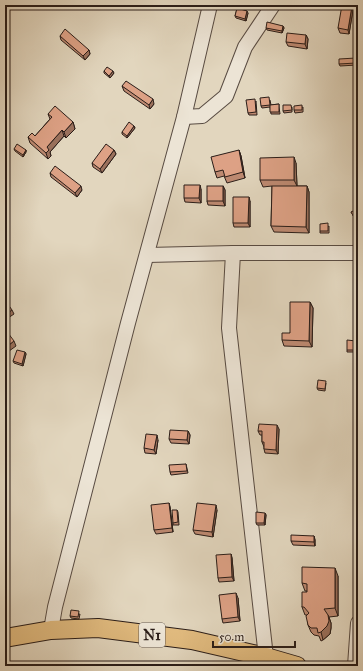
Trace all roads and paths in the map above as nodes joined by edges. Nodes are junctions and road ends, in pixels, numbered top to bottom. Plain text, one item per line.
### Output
1 (210, 5) edge
2 (273, 5) edge
3 (184, 117) junction
4 (233, 252) junction
5 (358, 253) edge
6 (147, 254) junction
7 (358, 623) edge
8 (51, 630) junction
9 (5, 638) edge
10 (266, 657) junction
11 (297, 666) edge
12 (355, 666) edge

1 - 3 street
2 - 3 street
3 - 6 street
4 - 5 street
4 - 6 street
4 - 10 street
6 - 8 street
7 - 12 street
8 - 9 main road, N1
8 - 10 main road, N1
10 - 11 main road, N1

